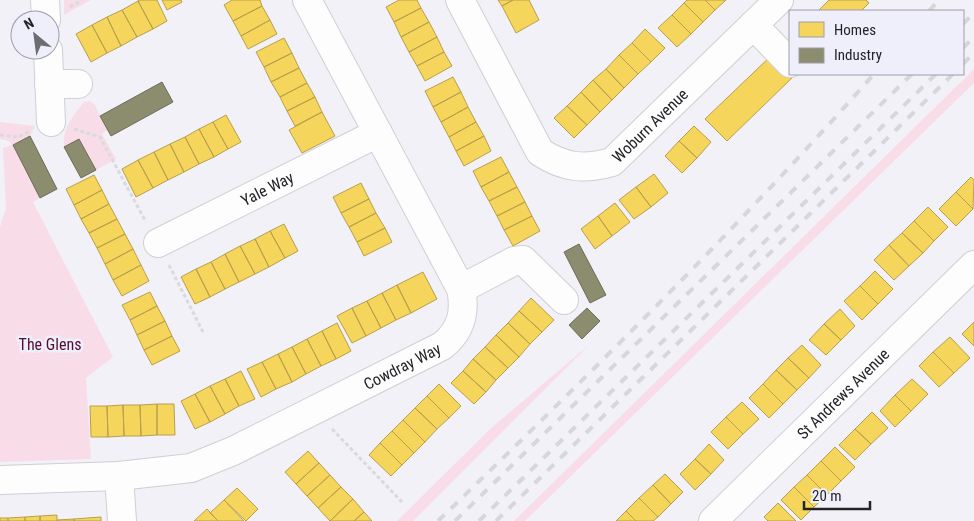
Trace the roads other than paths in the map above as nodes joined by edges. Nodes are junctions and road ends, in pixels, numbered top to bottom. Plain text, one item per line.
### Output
1 (460, 0) edge
2 (779, 0) edge
3 (316, 3) edge
4 (753, 25) junction
5 (48, 60) edge
6 (789, 62) edge
7 (49, 84) junction
8 (78, 84) dead end
9 (51, 122) road end
10 (378, 133) junction
11 (158, 243) road end
12 (974, 265) edge
13 (461, 289) junction
14 (564, 300) dead end
15 (119, 476) junction
16 (0, 480) edge
17 (122, 521) edge
18 (713, 521) edge

1 - 4 street, Woburn Avenue
2 - 4 street, Woburn Avenue
3 - 10 street, Cowdray Way
4 - 6 street
5 - 7 street
7 - 8 street
7 - 9 street
10 - 11 street, Yale Way
10 - 13 street, Cowdray Way
12 - 18 street, St Andrews Avenue
13 - 14 street
13 - 15 street, Cowdray Way
15 - 16 street, Cowdray Way
15 - 17 street

